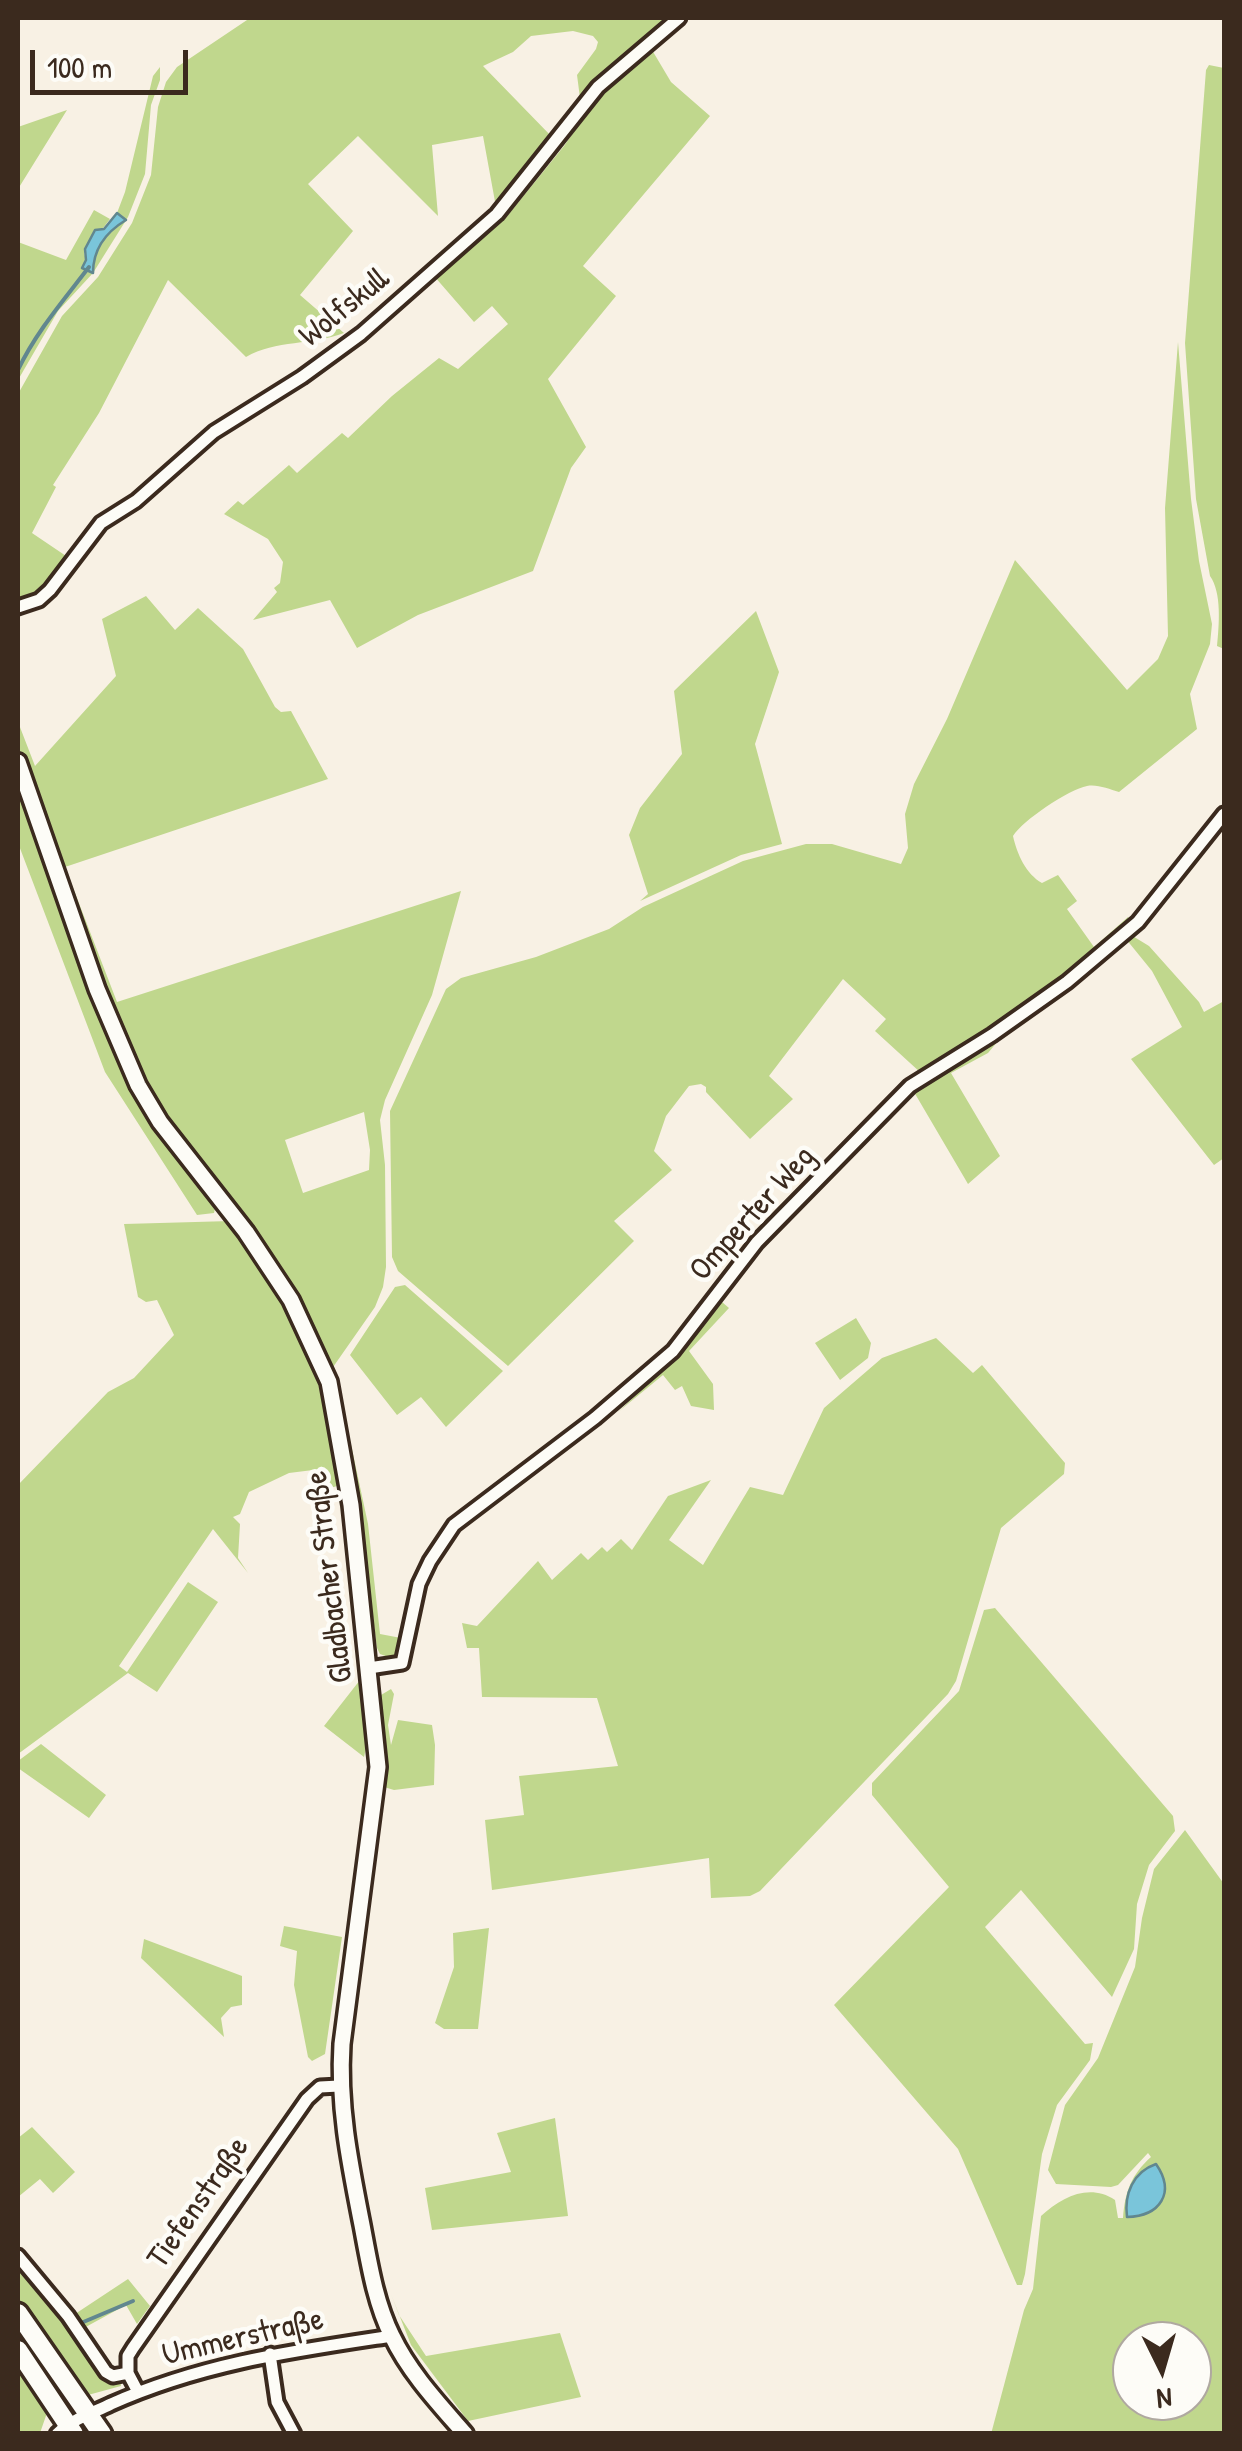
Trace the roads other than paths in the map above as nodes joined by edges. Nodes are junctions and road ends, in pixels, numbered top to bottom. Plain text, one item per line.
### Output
1 (680, 18) edge
2 (18, 608) edge
3 (18, 762) edge
4 (1224, 814) edge
5 (369, 1668) junction
6 (339, 2086) junction
7 (18, 2256) edge
8 (18, 2314) edge
9 (392, 2336) junction
10 (18, 2350) edge
11 (270, 2354) junction
12 (128, 2373) junction
13 (138, 2392) junction
14 (89, 2415) junction
15 (66, 2430) edge
16 (102, 2434) edge
17 (294, 2434) edge
18 (465, 2434) edge

1 - 2 street, Wolfskull
3 - 5 main road, Gladbacher Straße
4 - 5 street, Omperter Weg
5 - 6 main road, Gladbacher Straße
6 - 9 main road, Gladbacher Straße
6 - 12 street, Tiefenstraße
7 - 12 street
8 - 14 main road
9 - 11 street, Ummerstraße
9 - 18 main road, Gladbacher Straße
10 - 15 main road
11 - 13 street, Ummerstraße
11 - 17 street
12 - 13 street
13 - 14 street, Ummerstraße
14 - 15 street, Ummerstraße
14 - 16 main road

